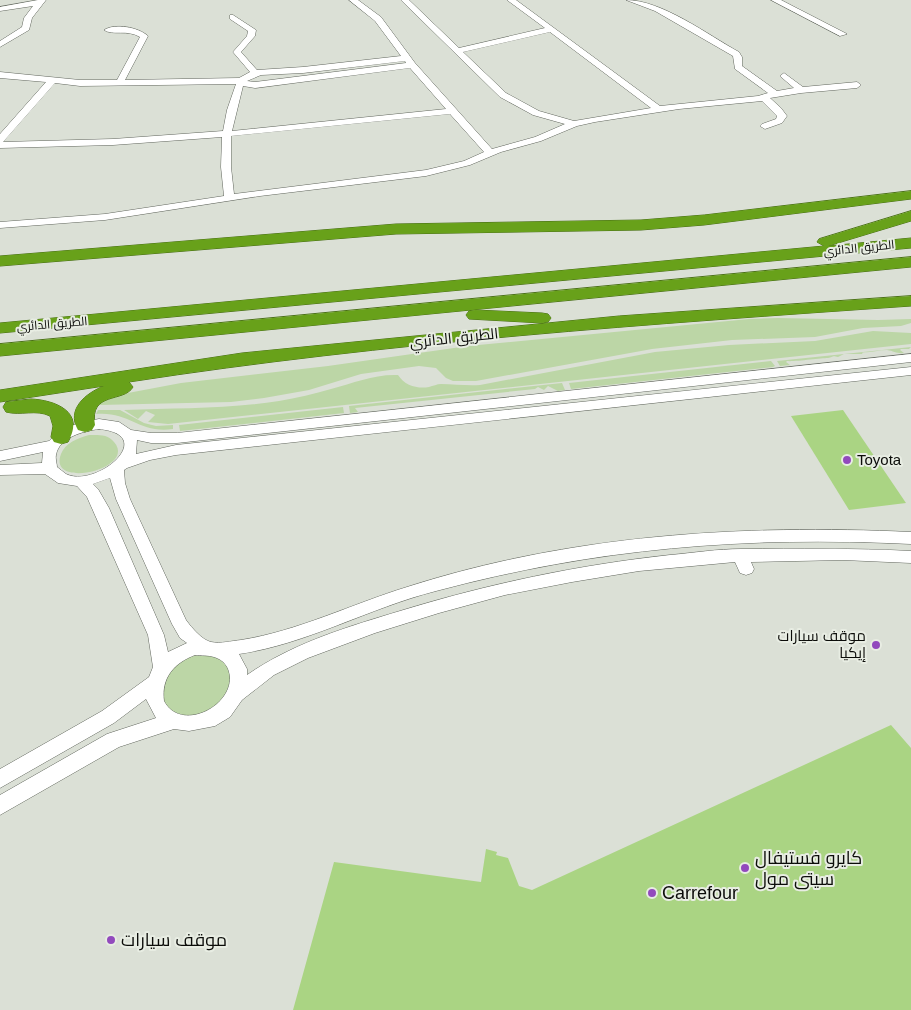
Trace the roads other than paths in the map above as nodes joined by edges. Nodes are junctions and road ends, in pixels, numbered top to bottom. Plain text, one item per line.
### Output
1 (353, 0) edge
2 (405, 0) edge
3 (510, 0) edge
4 (630, 0) edge
5 (775, 0) edge
6 (40, 2) edge
7 (0, 9) edge
8 (234, 18) dead end
9 (551, 29) junction
10 (108, 30) dead end
11 (843, 34) dead end
12 (0, 45) edge
13 (457, 51) junction
14 (409, 62) junction
15 (255, 73) junction
16 (0, 75) edge
17 (784, 76) dead end
18 (54, 79) junction
19 (241, 81) junction
20 (120, 82) junction
21 (857, 85) dead end
22 (801, 90) junction
23 (775, 94) junction
24 (764, 98) junction
25 (657, 108) junction
26 (452, 111) junction
27 (574, 124) junction
28 (765, 126) dead end
29 (226, 135) junction
30 (0, 140) edge
31 (0, 145) edge
32 (490, 153) junction
33 (911, 195) edge
34 (229, 197) junction
35 (911, 216) edge
36 (0, 225) edge
37 (911, 243) edge
38 (760, 258) junction
39 (0, 261) edge
40 (911, 262) edge
41 (911, 301) edge
42 (794, 309) junction
43 (408, 311) junction
44 (911, 312) edge
45 (619, 321) junction
46 (0, 328) edge
47 (412, 342) junction
48 (0, 350) edge
49 (911, 358) edge
50 (911, 371) edge
51 (0, 396) edge
52 (0, 409) edge
53 (85, 425) junction
54 (128, 434) junction
55 (57, 441) junction
56 (0, 456) edge
57 (120, 466) junction
58 (0, 470) edge
59 (50, 470) junction
60 (81, 481) junction
61 (911, 538) edge
62 (911, 557) edge
63 (213, 649) junction
64 (158, 675) junction
65 (237, 694) junction
66 (173, 721) junction
67 (0, 779) edge
68 (0, 806) edge

1 - 14 street
2 - 13 street
3 - 9 street
4 - 23 street
5 - 11 street
6 - 7 street
6 - 12 street
8 - 15 street
9 - 13 street
9 - 25 street
10 - 20 street
13 - 27 street
14 - 15 street
14 - 19 street
14 - 26 street
15 - 19 street
16 - 18 street
17 - 22 street
18 - 20 street
18 - 30 street
19 - 20 street
19 - 29 street
21 - 22 street
22 - 23 street
23 - 24 street
24 - 25 street
24 - 28 street
25 - 27 street
26 - 29 street
26 - 32 street
27 - 32 street
29 - 31 street
29 - 34 street
32 - 34 street
33 - 39 highway
34 - 36 street
35 - 38 highway
37 - 38 highway, الطريق الدائري
38 - 46 highway, الطريق الدائري
40 - 43 highway, الطريق الدائري
41 - 42 highway, الطريق الدائري
42 - 44 highway
42 - 45 highway, الطريق الدائري
43 - 45 highway
43 - 48 highway, الطريق الدائري
45 - 47 highway, الطريق الدائري
47 - 51 highway, الطريق الدائري
47 - 53 highway
49 - 54 street
50 - 57 street
52 - 55 highway
53 - 54 street
53 - 55 street
54 - 57 street
55 - 56 street
55 - 59 street
57 - 60 street
57 - 63 street
58 - 59 street
59 - 60 street
60 - 64 street
61 - 63 street
62 - 65 street
63 - 64 street
63 - 65 street
64 - 66 street
64 - 67 street
65 - 66 street
66 - 68 street

